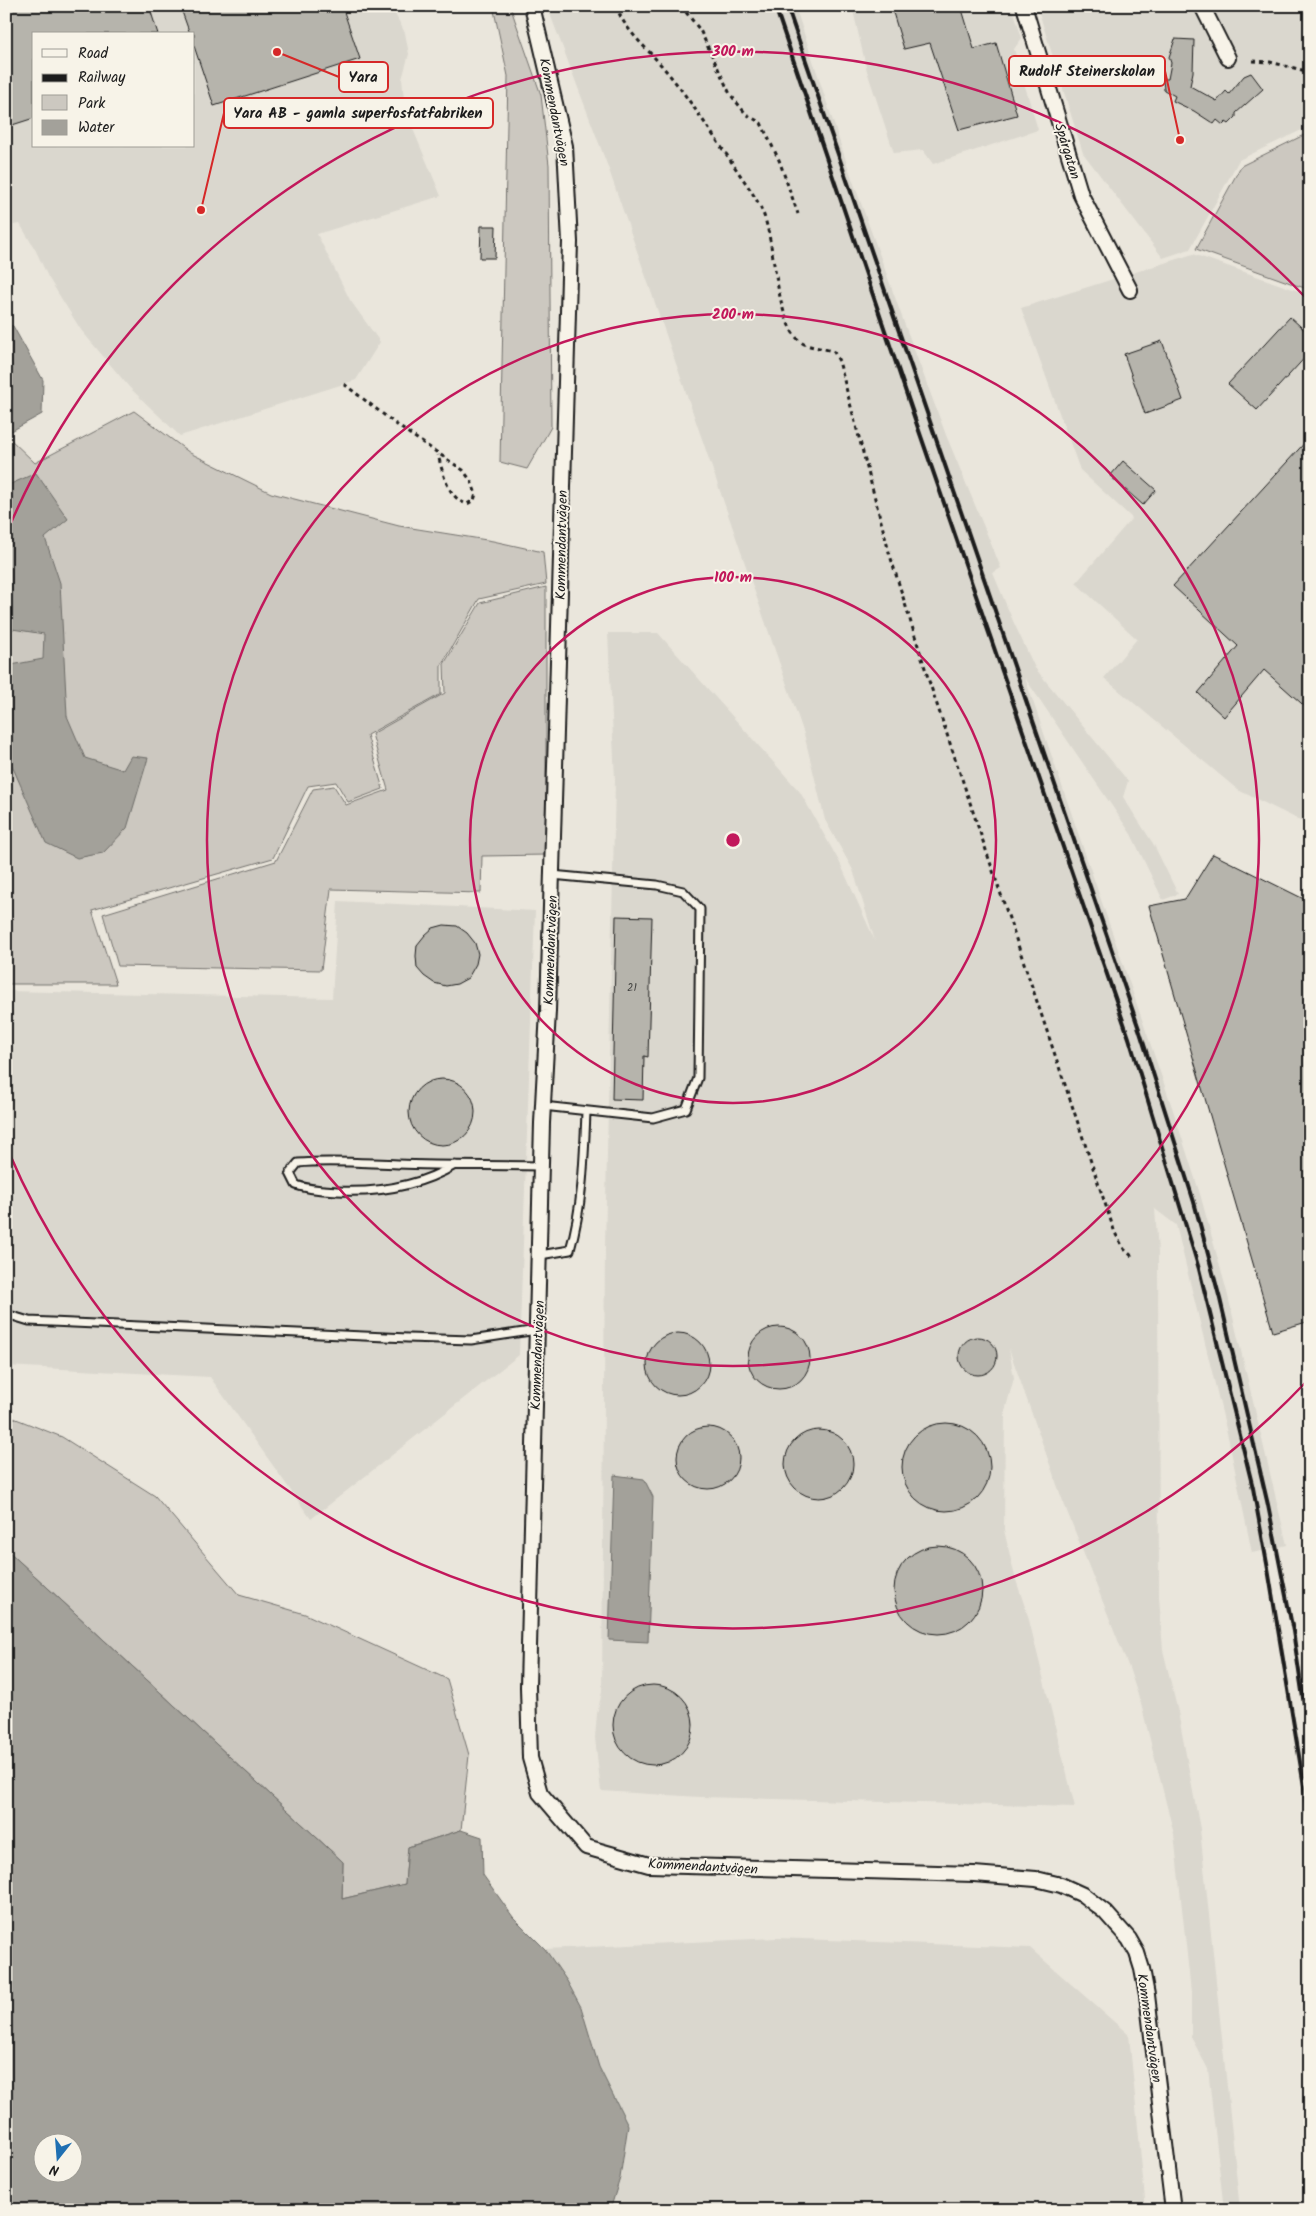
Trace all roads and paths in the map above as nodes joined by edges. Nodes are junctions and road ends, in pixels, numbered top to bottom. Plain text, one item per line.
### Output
1 (532, 6) edge
2 (616, 6) edge
3 (680, 6) edge
4 (1024, 6) edge
5 (1202, 6) edge
6 (1228, 58) dead end
7 (1253, 60) dead end
8 (1310, 72) edge
9 (798, 214) dead end
10 (1130, 290) dead end
11 (344, 384) dead end
12 (438, 455) junction
13 (552, 875) junction
14 (543, 1106) junction
15 (586, 1112) junction
16 (455, 1165) junction
17 (541, 1166) junction
18 (540, 1254) junction
19 (1134, 1258) dead end
20 (6, 1314) edge
21 (538, 1330) junction
22 (1172, 2210) edge

1 - 13 street, Kommendantvägen
2 - 19 path
3 - 9 path
4 - 10 street, Spårgatan
5 - 6 street
7 - 8 path
11 - 12 path
12 - 12 path
13 - 14 street, Kommendantvägen
13 - 15 lane
14 - 15 lane
14 - 17 street, Kommendantvägen
15 - 18 lane
16 - 16 lane
16 - 17 lane
17 - 18 street, Kommendantvägen
18 - 21 street, Kommendantvägen
20 - 21 lane
21 - 22 street, Kommendantvägen

